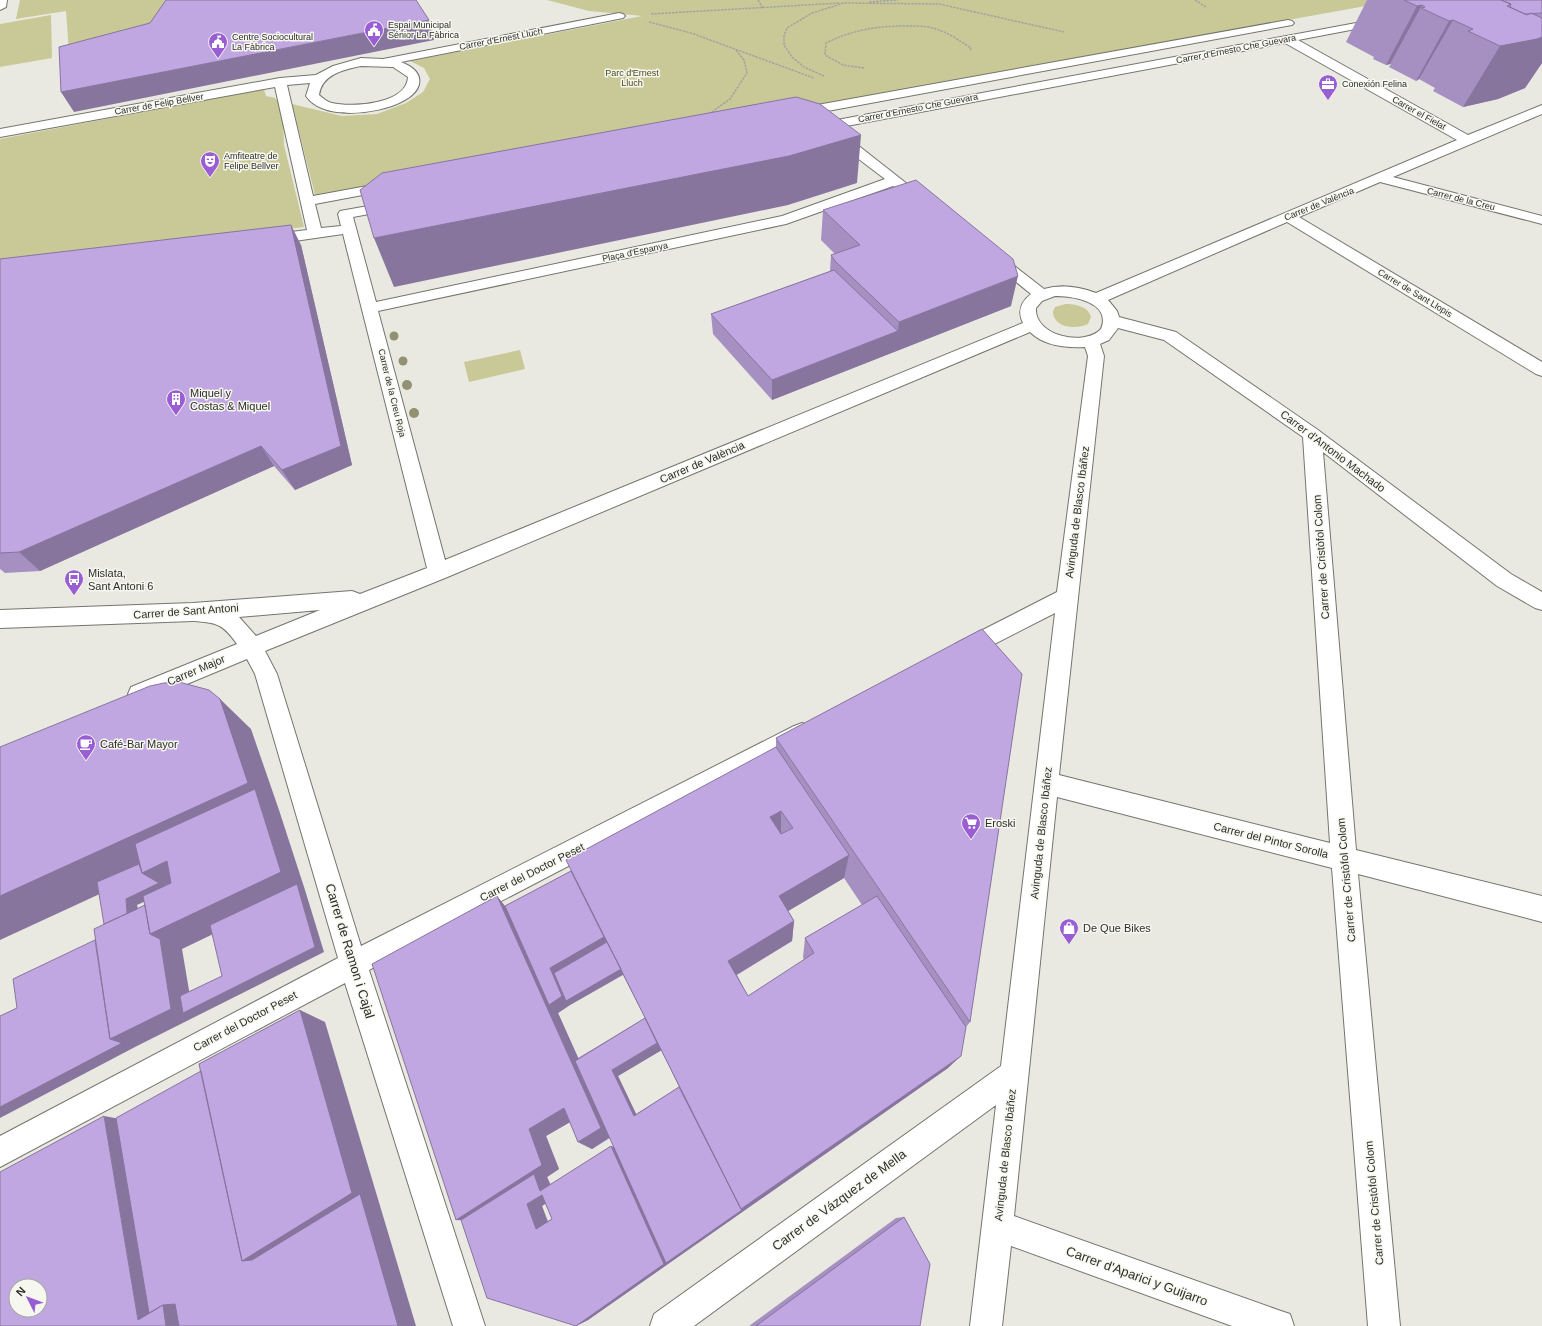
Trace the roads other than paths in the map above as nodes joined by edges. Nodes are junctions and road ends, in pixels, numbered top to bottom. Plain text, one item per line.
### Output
1 (1, 0) edge
2 (0, 7) edge
3 (619, 16) road end
4 (1395, 18) dead end
5 (1298, 22) dead end
6 (1287, 39) junction
7 (384, 62) junction
8 (318, 79) junction
9 (280, 82) junction
10 (1542, 109) edge
11 (780, 116) edge
12 (824, 126) junction
13 (801, 130) edge
14 (0, 133) edge
15 (1467, 140) junction
16 (1380, 178) junction
17 (895, 180) junction
18 (405, 184) edge
19 (914, 195) edge
20 (308, 201) junction
21 (410, 202) edge
22 (1288, 216) junction
23 (1542, 220) edge
24 (347, 222) junction
25 (315, 234) junction
26 (252, 242) edge
27 (981, 247) edge
28 (1042, 294) junction
29 (1096, 299) junction
30 (370, 308) junction
31 (1113, 321) junction
32 (1032, 325) junction
33 (1091, 342) junction
34 (1542, 370) edge
35 (1312, 434) junction
36 (438, 572) junction
37 (1067, 597) junction
38 (371, 598) junction
39 (1542, 602) edge
40 (193, 612) junction
41 (0, 619) edge
42 (253, 647) junction
43 (947, 658) edge
44 (122, 702) edge
45 (820, 724) edge
46 (1046, 783) junction
47 (1344, 859) junction
48 (1542, 909) edge
49 (353, 964) junction
50 (1014, 1075) junction
51 (0, 1152) edge
52 (997, 1226) junction
53 (469, 1326) edge
54 (666, 1326) edge
55 (986, 1326) edge
56 (1278, 1326) edge
57 (1384, 1326) edge

1 - 2 street
3 - 7 street, Carrer d'Ernest Lluch
4 - 6 street, Carrer d'Ernesto Che Guevara
5 - 11 street, Carrer d'Ernesto Che Guevara
6 - 12 street, Carrer d'Ernesto Che Guevara
6 - 15 street, Carrer el Fielat
7 - 8 street
7 - 8 street
8 - 9 street, Carrer de Felip Bellver
9 - 14 street, Carrer de Felip Bellver
9 - 20 street
10 - 15 street, Carrer de València
12 - 13 street, Carrer d'Ernesto Che Guevara
12 - 17 street
15 - 16 street, Carrer de València
16 - 22 street, Carrer de València
16 - 23 street, Carrer de la Creu
17 - 19 street
17 - 30 street, Plaça d'Espanya
18 - 20 street
20 - 25 street
21 - 24 street
22 - 29 street, Carrer de València
22 - 34 street, Carrer de Sant Llopis
24 - 25 street
24 - 30 street, Carrer de la Creu Roja
25 - 26 street
27 - 28 street
28 - 29 street
28 - 32 street
29 - 31 street
30 - 36 street, Carrer de la Creu Roja
31 - 33 street
31 - 35 street, Carrer d'Antonio Machado
32 - 33 street
32 - 36 street, Carrer de València
33 - 37 street, Avinguda de Blasco Ibáñez
35 - 39 street, Carrer d'Antonio Machado
35 - 47 street, Carrer de Cristòfol Colom
36 - 38 street, Carrer de València
37 - 43 street
37 - 46 street, Avinguda de Blasco Ibáñez
38 - 40 street, Carrer de Sant Antoni
38 - 42 street, Carrer Major
40 - 41 street, Carrer de Sant Antoni
40 - 42 street, Carrer de Ramon i Cajal
42 - 44 street, Carrer Major
42 - 49 street, Carrer de Ramon i Cajal
45 - 49 street, Carrer del Doctor Peset
46 - 47 street, Carrer del Pintor Sorolla
46 - 50 street, Avinguda de Blasco Ibáñez
47 - 48 street, Carrer del Pintor Sorolla
47 - 57 street, Carrer de Cristòfol Colom
49 - 51 street, Carrer del Doctor Peset
49 - 53 street, Carrer de Ramon i Cajal
50 - 52 street, Avinguda de Blasco Ibáñez
50 - 54 street, Carrer de Vázquez de Mella
52 - 55 street, Avinguda de Blasco Ibáñez
52 - 56 street, Carrer d'Aparici y Guijarro

